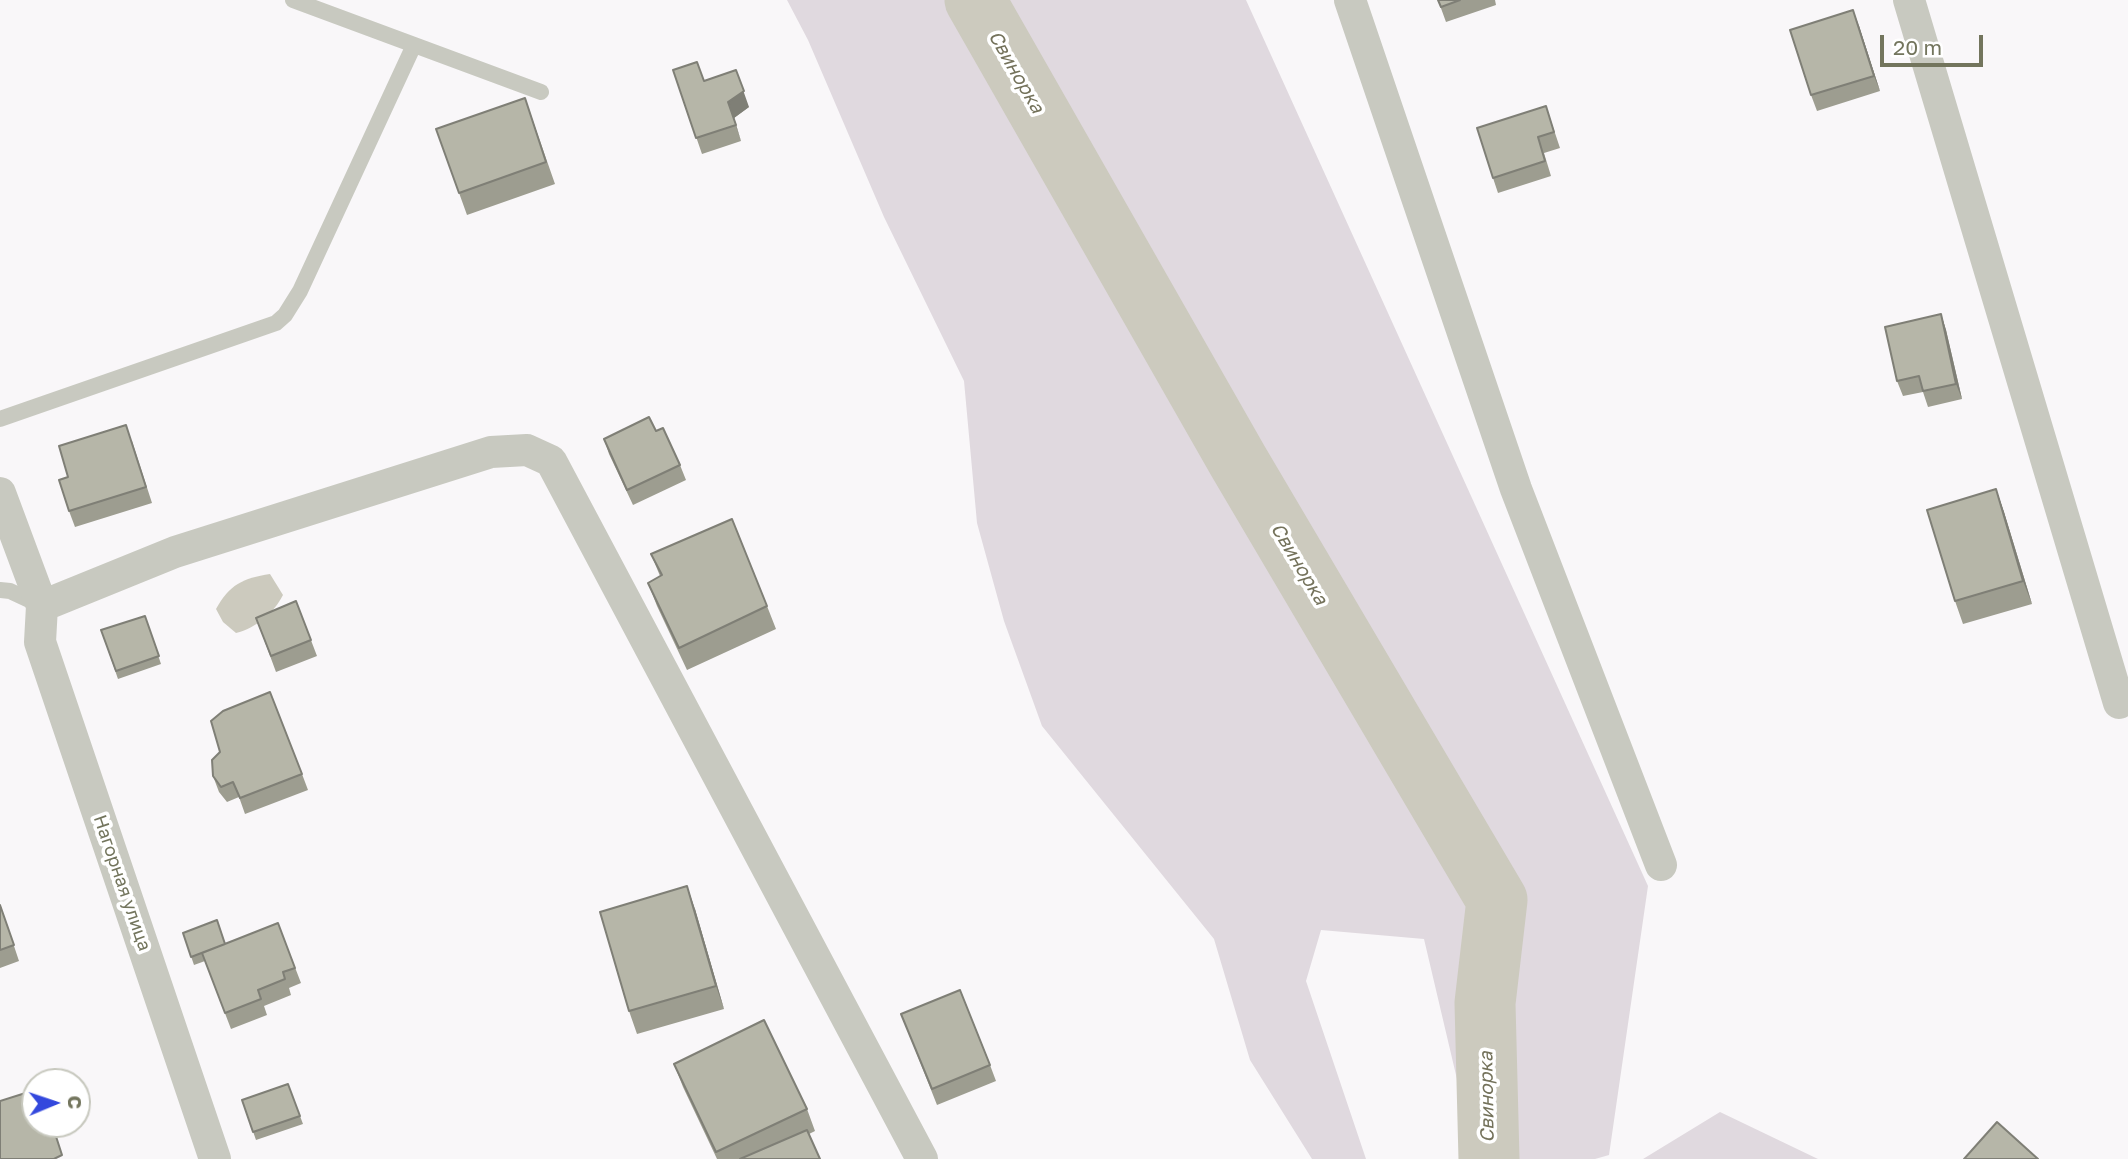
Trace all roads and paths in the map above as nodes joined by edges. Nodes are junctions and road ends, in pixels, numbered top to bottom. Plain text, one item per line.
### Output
1 (293, 0) edge
2 (1350, 0) edge
3 (1909, 0) edge
4 (414, 45) junction
5 (541, 92) dead end
6 (0, 419) edge
7 (0, 493) edge
8 (0, 590) edge
9 (43, 606) junction
10 (2123, 702) edge
11 (1661, 865) dead end
12 (215, 1159) edge
13 (922, 1159) edge

1 - 4 lane
2 - 11 street
3 - 10 street
4 - 5 lane
4 - 6 lane
7 - 9 street
8 - 9 lane
9 - 12 street, Нагорная улица
9 - 13 street

